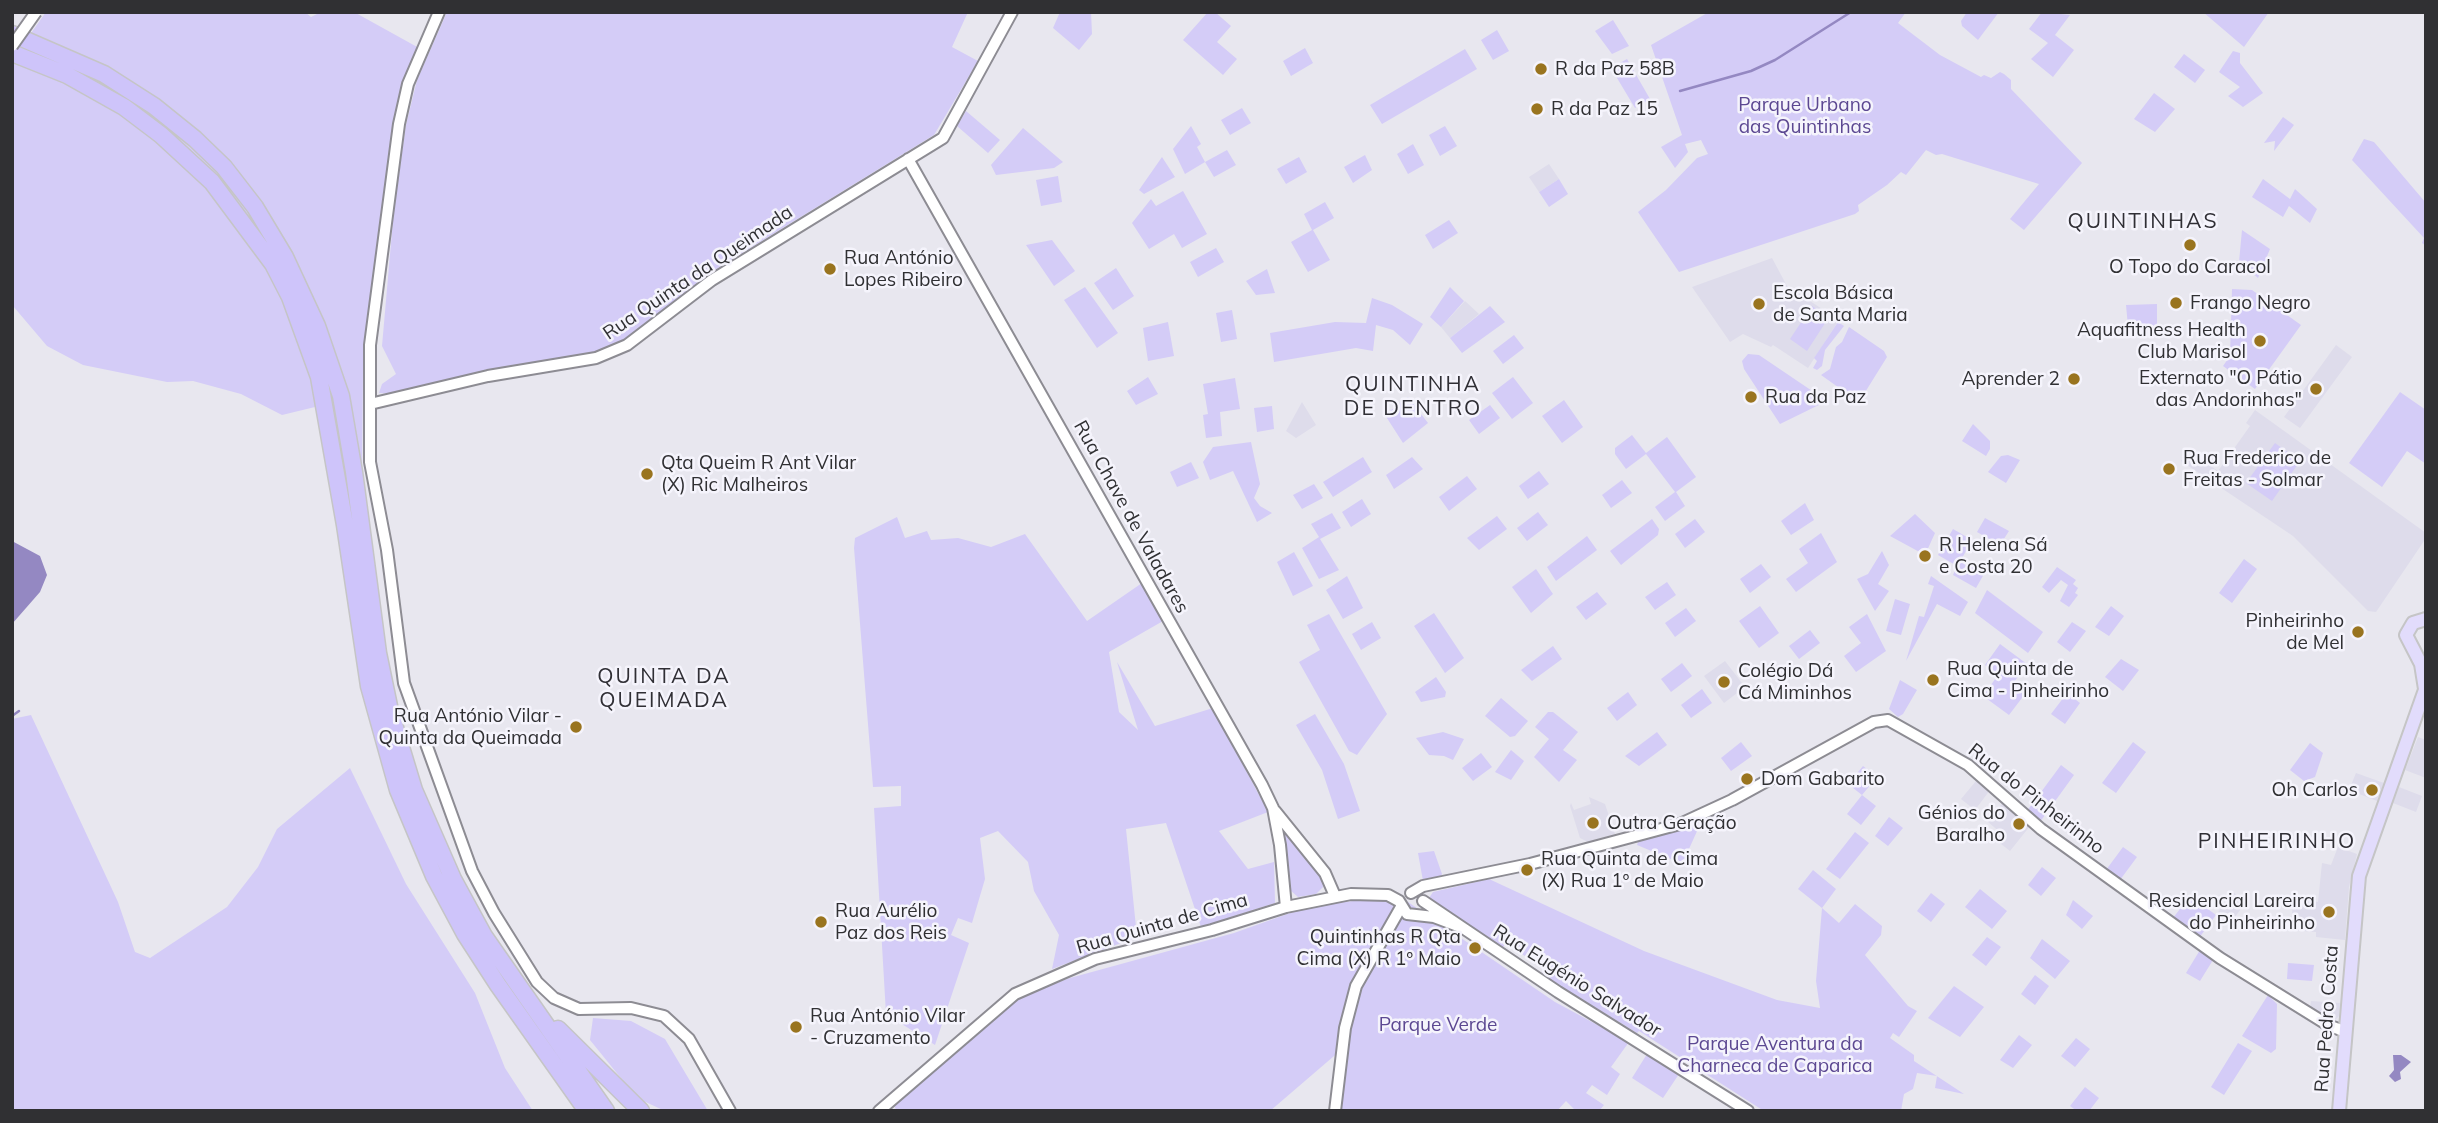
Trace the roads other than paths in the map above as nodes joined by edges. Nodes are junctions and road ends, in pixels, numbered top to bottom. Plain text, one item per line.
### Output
1 (36, 12) edge
2 (439, 12) edge
3 (1012, 12) edge
4 (12, 34) edge
5 (12, 46) edge
6 (12, 53) edge
7 (908, 159) junction
8 (370, 404) junction
9 (2426, 619) edge
10 (2420, 652) edge
11 (2425, 688) edge
12 (397, 737) junction
13 (1273, 808) junction
14 (1374, 893) junction
15 (1335, 896) junction
16 (1416, 896) junction
17 (1401, 905) junction
18 (1286, 907) junction
19 (1415, 914) junction
20 (1458, 926) junction
21 (1380, 944) junction
22 (2346, 1032) junction
23 (585, 1111) edge
24 (606, 1111) edge
25 (641, 1111) edge
26 (730, 1111) edge
27 (879, 1111) edge
28 (1335, 1111) edge
29 (1748, 1111) edge
30 (2339, 1111) edge

1 - 5 street, bridge
2 - 8 street
3 - 7 street, Rua Quinta da Queimada
4 - 12 highway
6 - 23 highway
7 - 8 street, Rua Quinta da Queimada
7 - 13 street, Rua Chave de Valadares
8 - 26 street
9 - 10 main road, Rua Pedro Costa
10 - 11 main road, Rua Pedro Costa
11 - 22 main road, Rua Pedro Costa
12 - 24 highway
12 - 25 highway
13 - 15 street
13 - 18 street, Rua Chave de Valadares
14 - 15 street, Rua Quinta de Cima
14 - 16 street, Rua Quinta de Cima
14 - 17 street, Rua Quinta de Cima
15 - 18 street, Rua Quinta de Cima
16 - 17 street
16 - 19 street
16 - 20 street, Rua Eugénio Salvador
16 - 22 street, Rua do Pinheirinho
17 - 19 street, Rua Quinta de Cima
17 - 21 street
18 - 27 street, Rua Quinta de Cima
19 - 20 street, Rua Eugénio Salvador
19 - 21 street
20 - 29 street, Rua Eugénio Salvador
21 - 28 street
22 - 30 main road, Rua Pedro Costa

